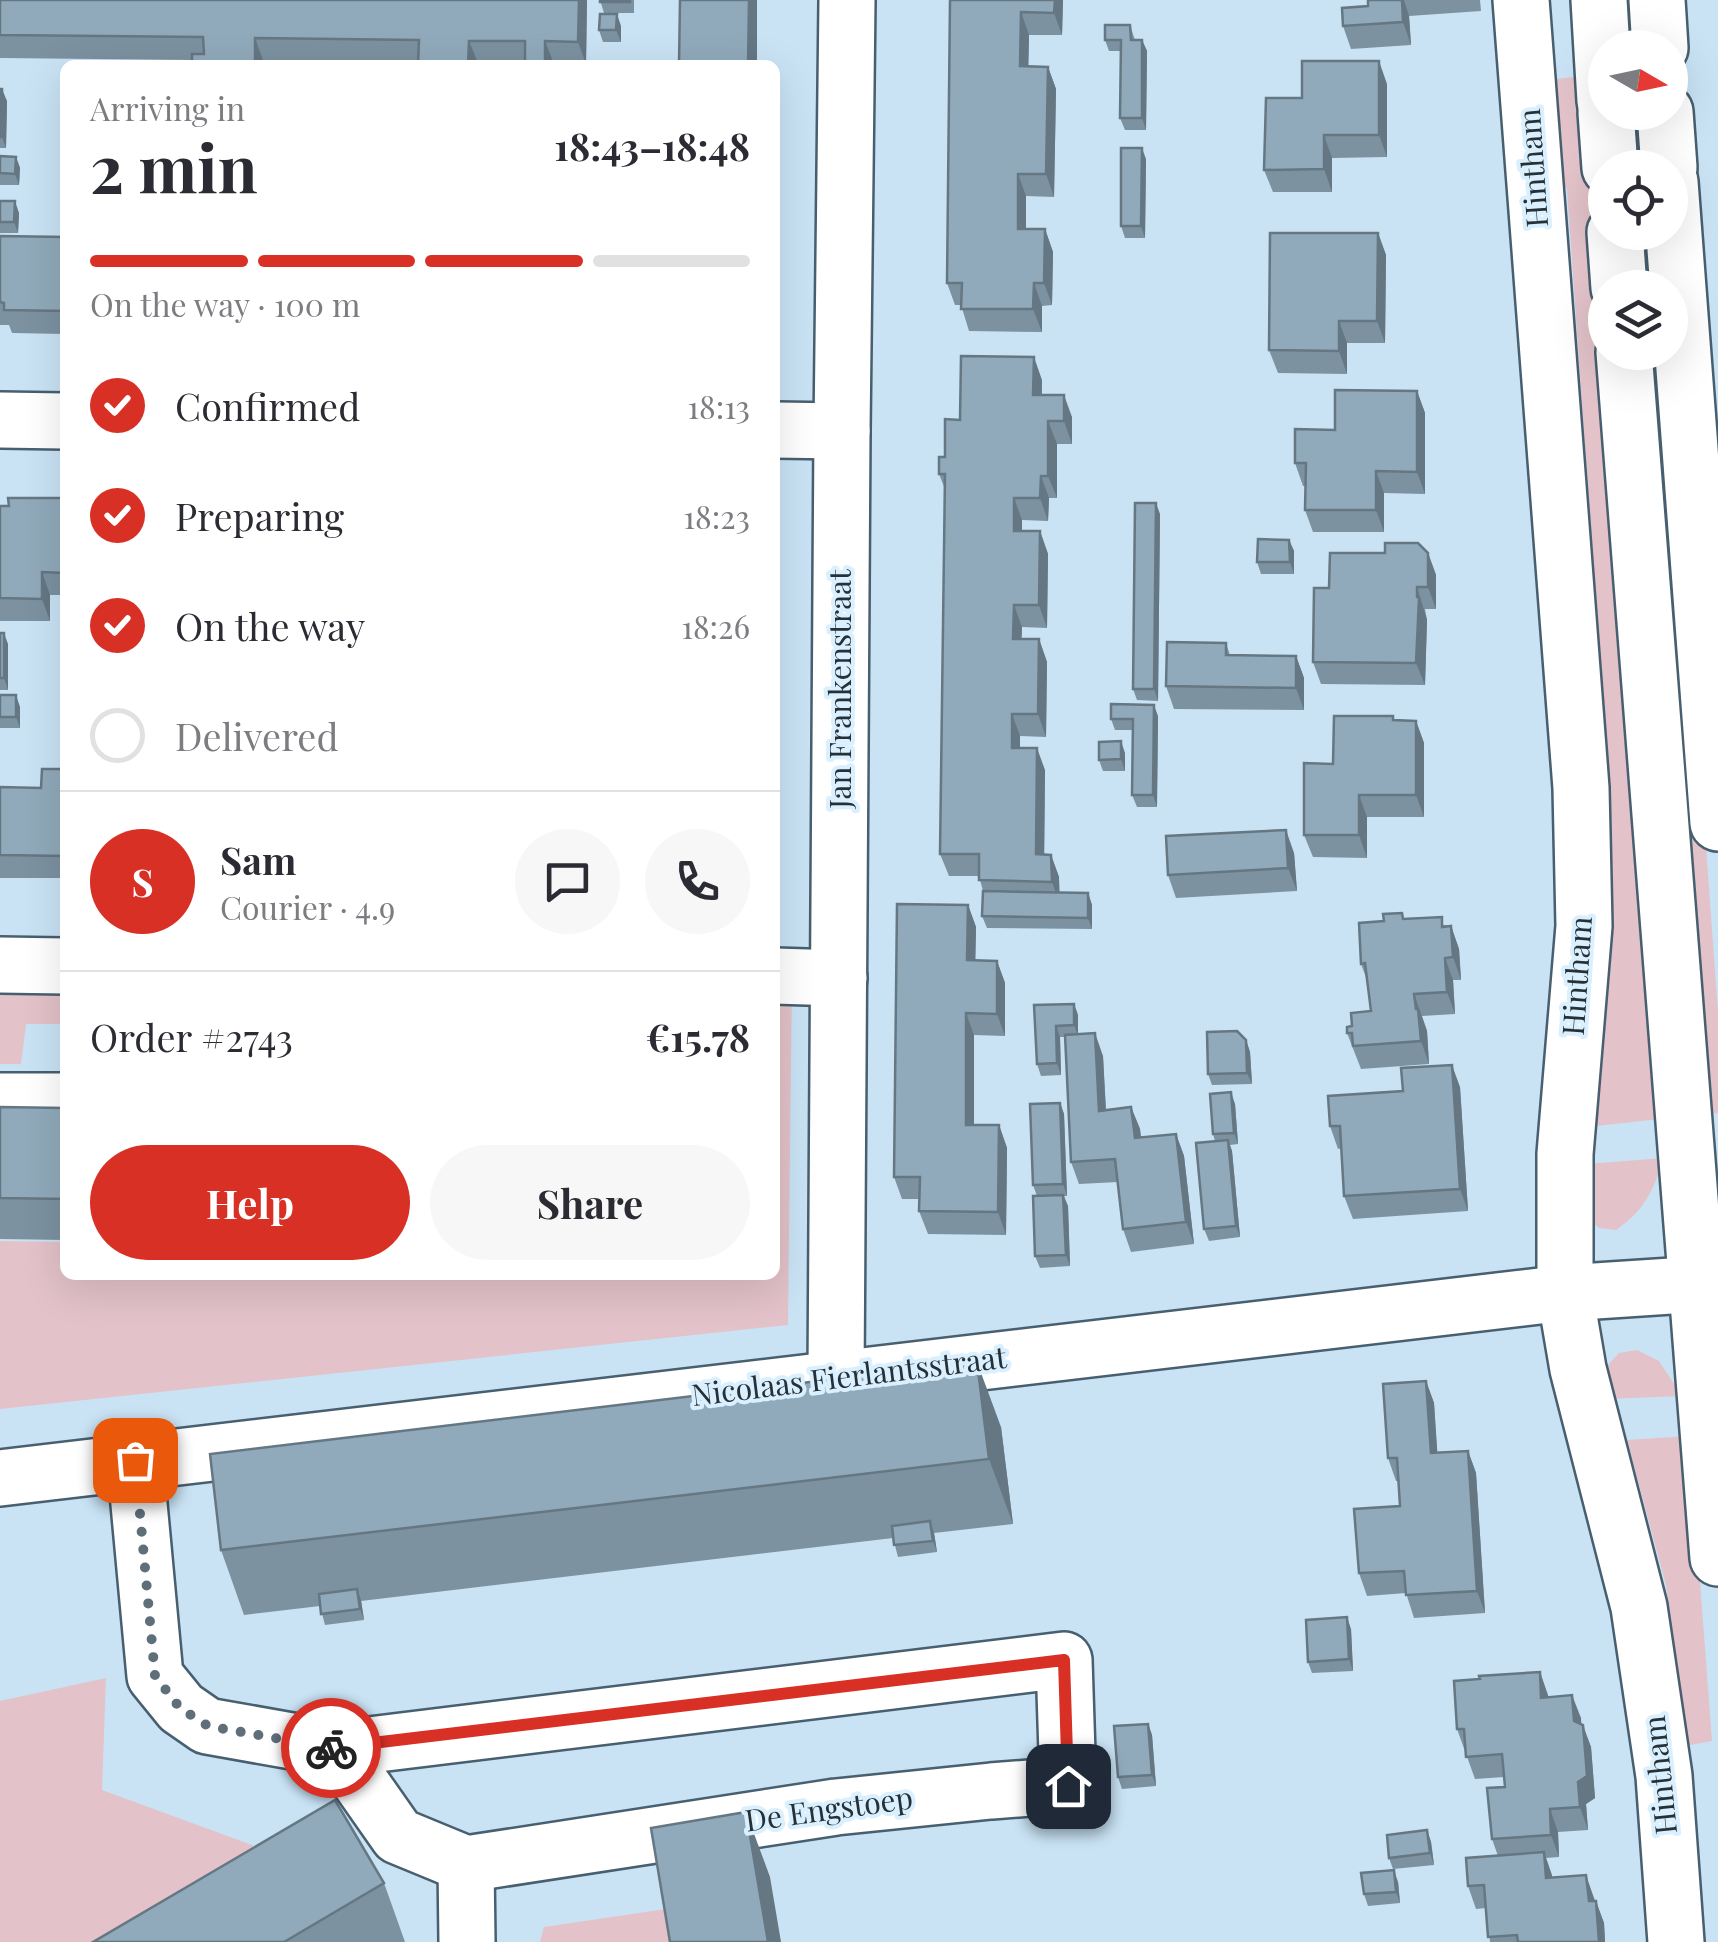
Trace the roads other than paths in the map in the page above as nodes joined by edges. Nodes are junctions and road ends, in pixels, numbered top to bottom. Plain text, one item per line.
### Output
1 (847, 0) edge
2 (1521, 0) edge
3 (1599, 0) edge
4 (1657, 0) edge
5 (1601, 30) edge
6 (1659, 30) edge
7 (1678, 250) edge
8 (1625, 370) edge
9 (0, 420) edge
10 (60, 421) edge
11 (780, 430) edge
12 (842, 431) junction
13 (1707, 513) edge
14 (1718, 823) edge
15 (0, 965) edge
16 (60, 966) edge
17 (780, 976) edge
18 (839, 978) junction
19 (0, 1100) edge
20 (60, 1102) edge
21 (1708, 1284) edge
22 (1565, 1294) junction
23 (836, 1378) junction
24 (135, 1460) junction
25 (0, 1478) edge
26 (1718, 1558) edge
27 (337, 1749) junction
28 (466, 1864) junction
29 (466, 1942) edge
30 (1676, 1942) edge

1 - 12 street, Jan Frankenstraat
2 - 22 street, Hintham
3 - 5 street
4 - 6 street
7 - 13 street
8 - 21 street
9 - 10 street
11 - 12 street
12 - 18 street, Jan Frankenstraat
13 - 14 street
15 - 16 street
17 - 18 street
18 - 23 street, Jan Frankenstraat
19 - 20 street
21 - 22 street, Nicolaas Fierlantsstraat
21 - 26 street
22 - 23 street, Nicolaas Fierlantsstraat
22 - 30 street, Hintham
23 - 24 street, Nicolaas Fierlantsstraat
24 - 25 street, Nicolaas Fierlantsstraat
24 - 27 street
27 - 28 street
27 - 28 street, De Engstoep
28 - 29 street

